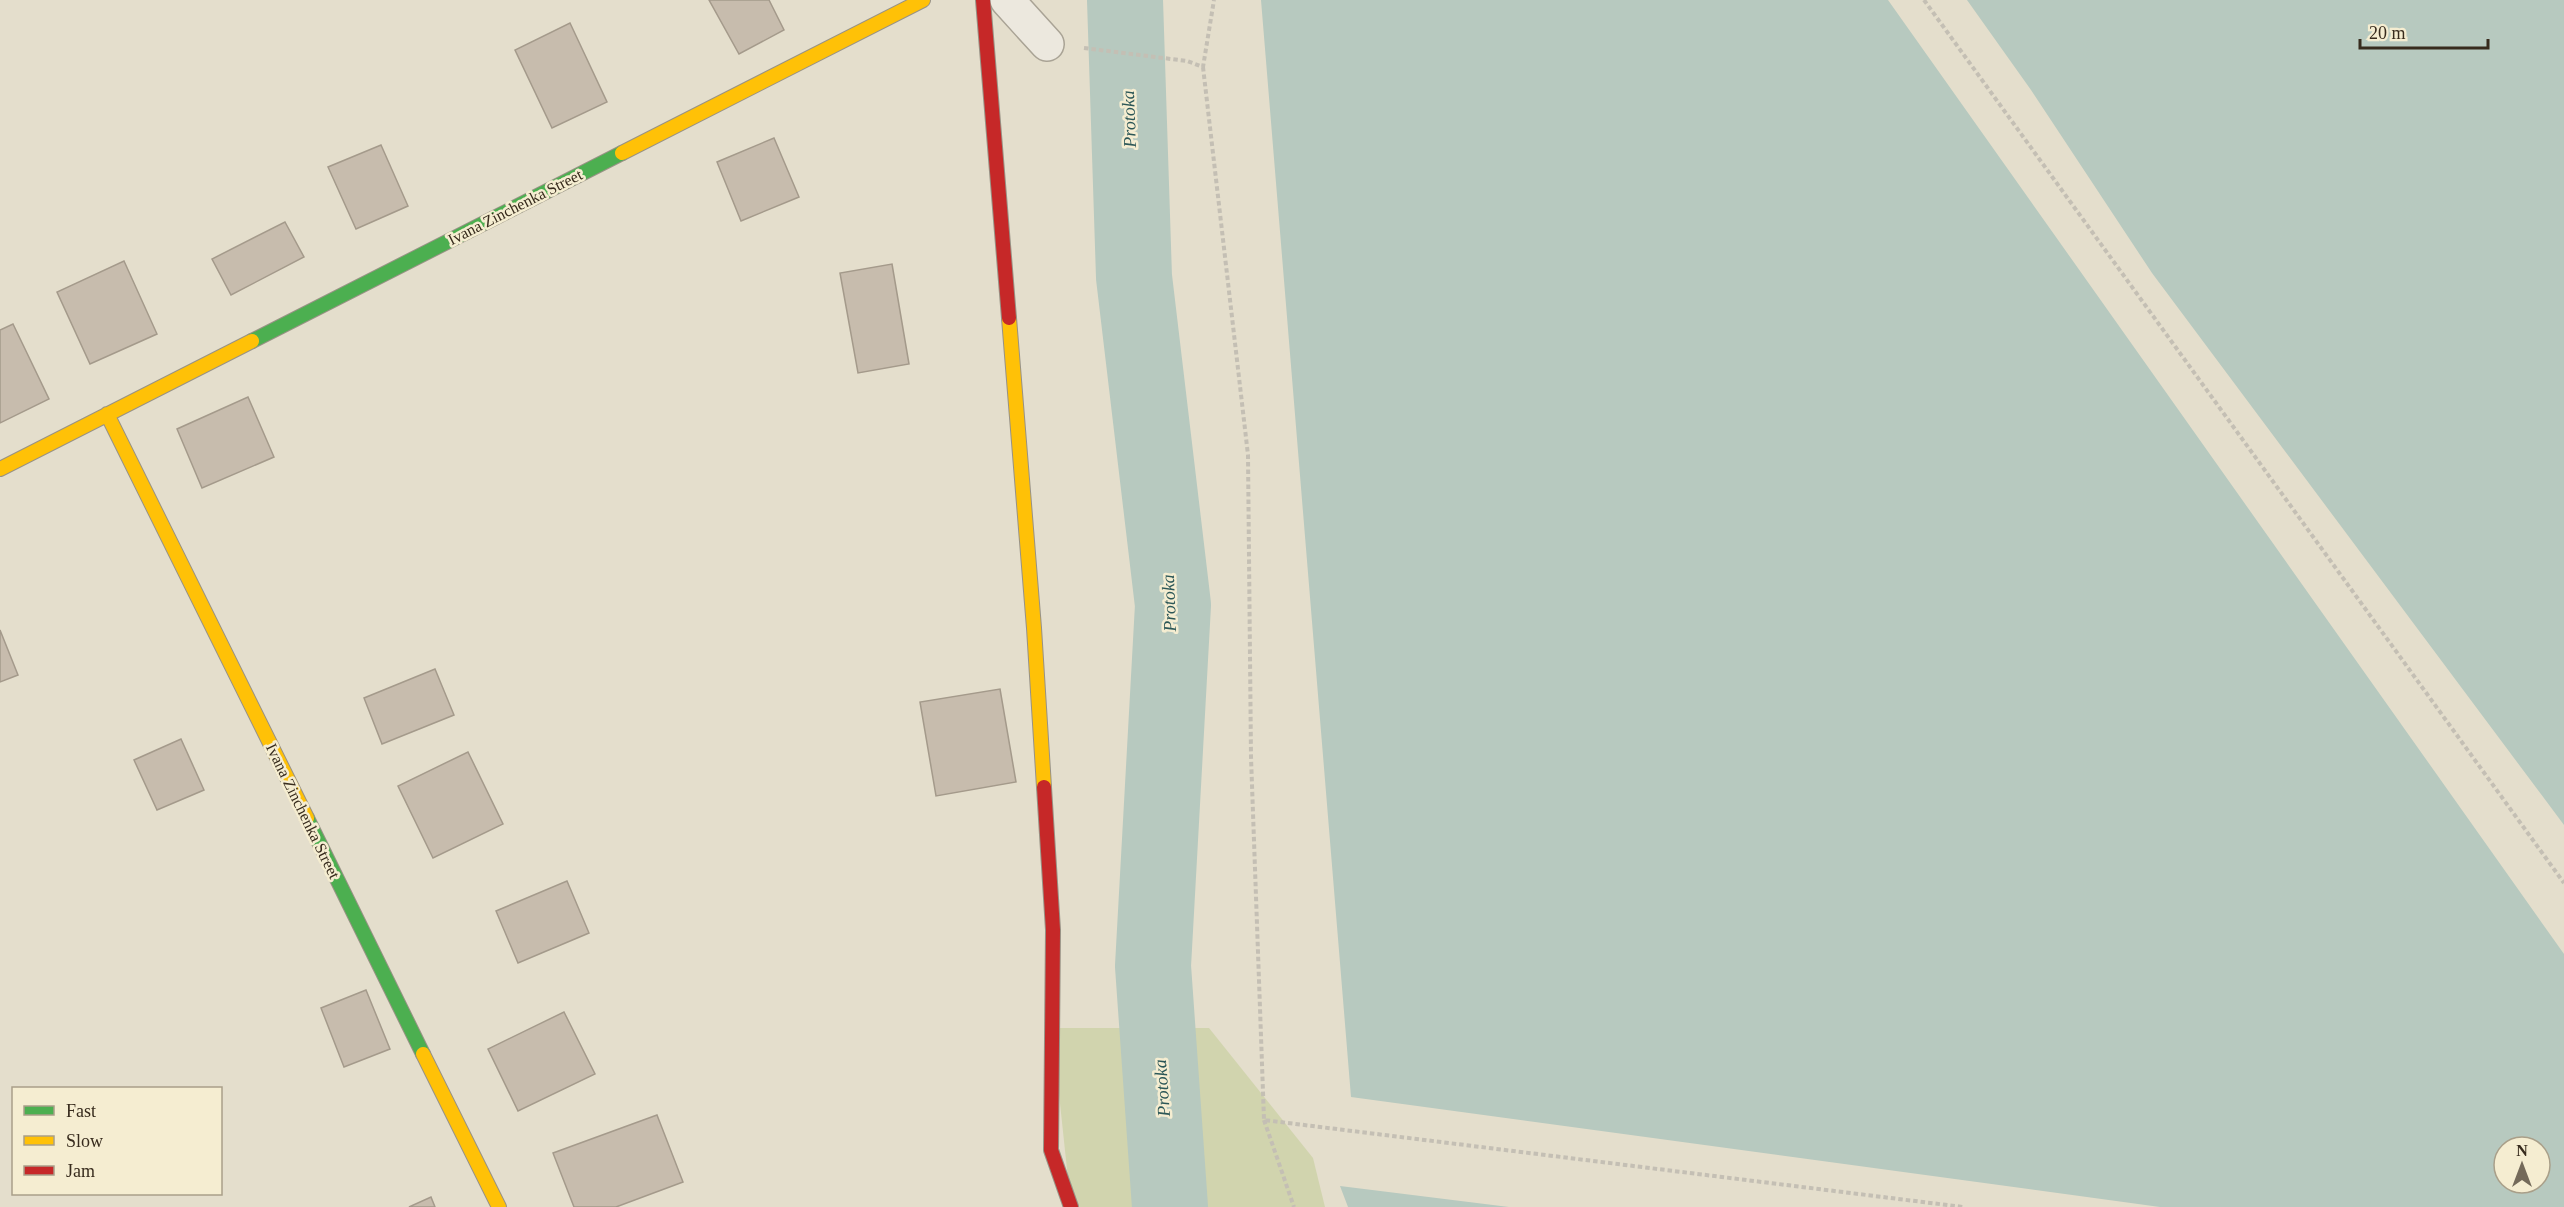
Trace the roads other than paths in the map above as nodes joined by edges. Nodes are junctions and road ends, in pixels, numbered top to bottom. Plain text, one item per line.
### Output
1 (923, 0) edge
2 (983, 0) edge
3 (1007, 0) edge
4 (1047, 44) road end
5 (107, 414) junction
6 (0, 469) edge
7 (499, 1207) edge
8 (1071, 1207) edge

1 - 5 street, Ivana Zinchenka Street
2 - 8 street
3 - 4 street
5 - 6 street, Ivana Zinchenka Street
5 - 7 street, Ivana Zinchenka Street

